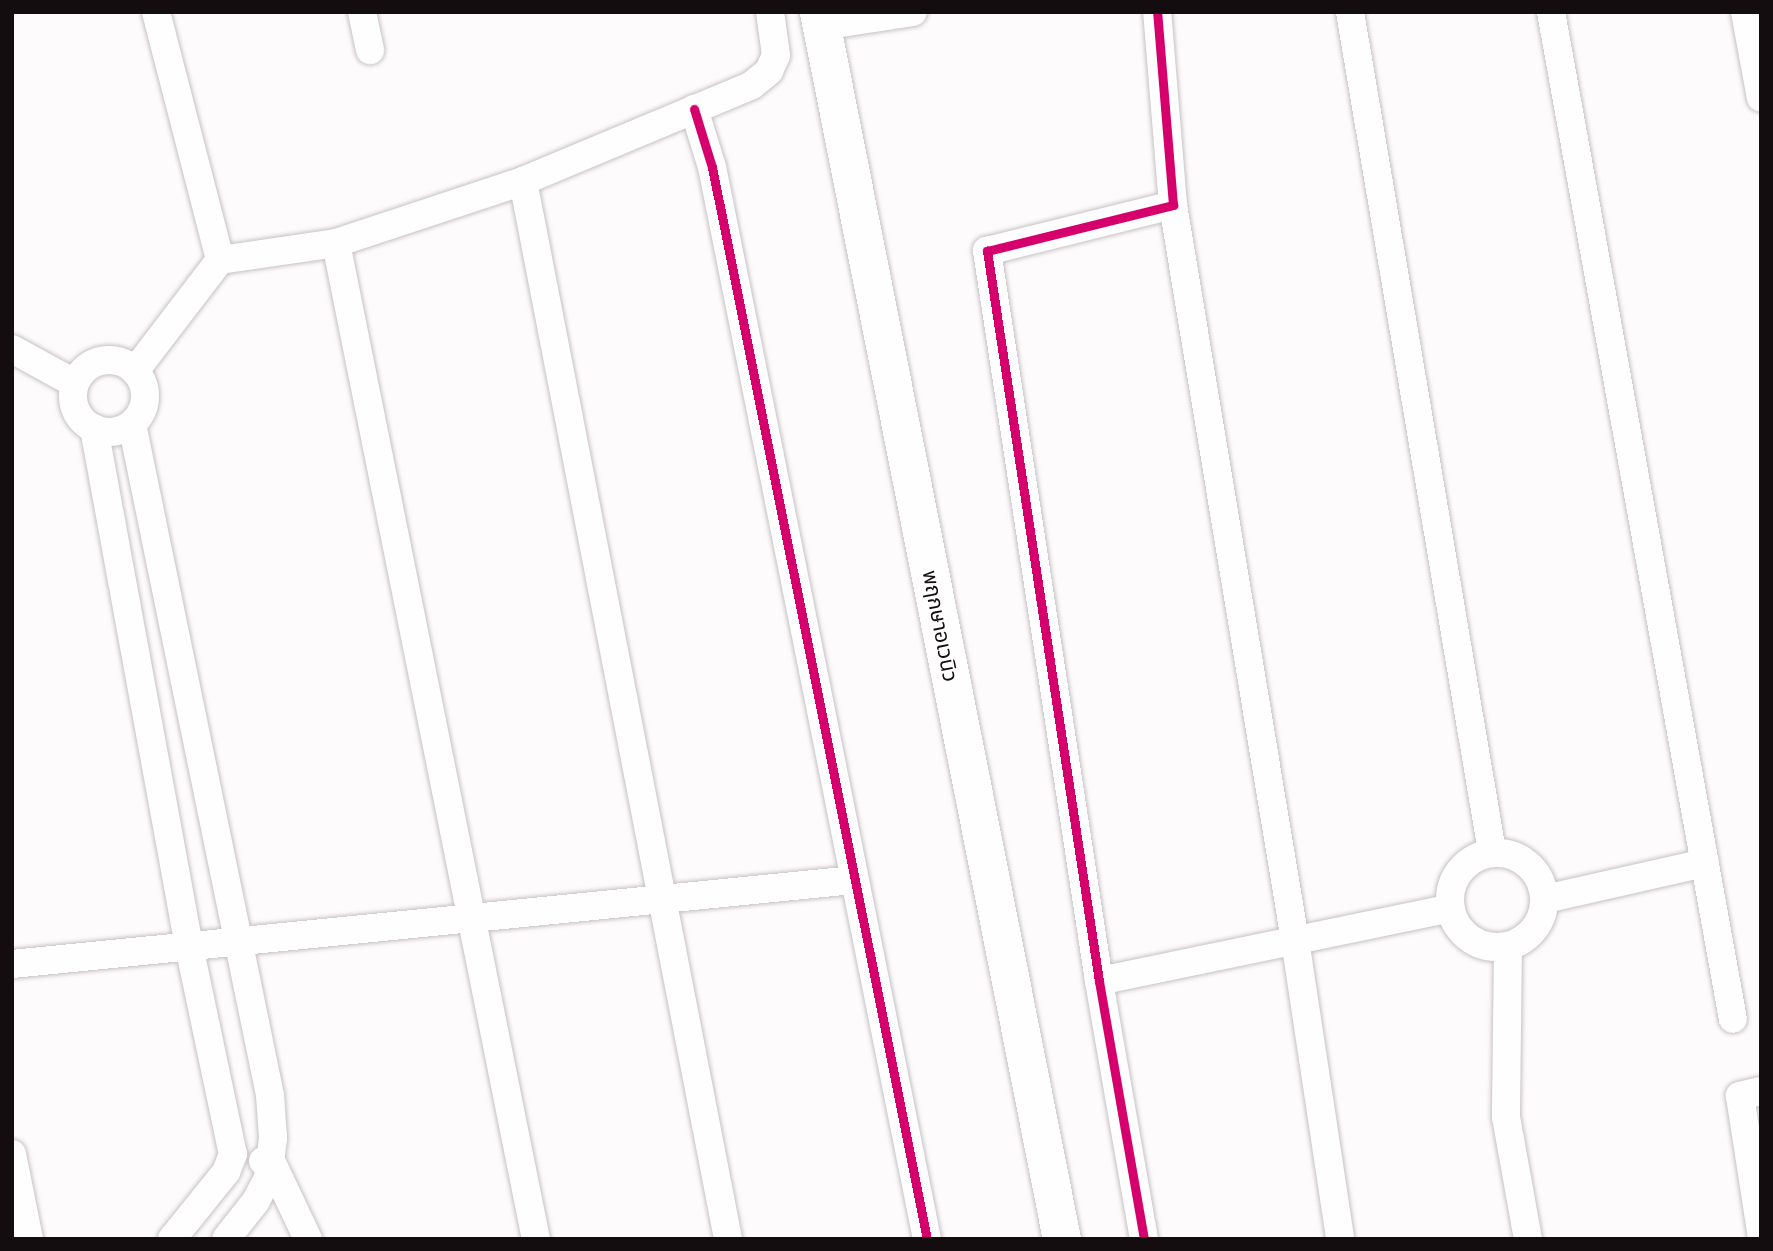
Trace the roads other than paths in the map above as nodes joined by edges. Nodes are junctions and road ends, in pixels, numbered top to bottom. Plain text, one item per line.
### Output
1 (156, 12) edge
2 (362, 12) edge
3 (770, 12) edge
4 (913, 12) edge
5 (1157, 12) edge
6 (1350, 12) edge
7 (1551, 12) edge
8 (1745, 12) edge
9 (820, 19) edge
10 (370, 50) dead end
11 (1761, 98) edge
12 (694, 109) junction
13 (523, 181) junction
14 (1173, 205) junction
15 (336, 243) junction
16 (220, 260) junction
17 (12, 349) edge
18 (135, 372) junction
19 (74, 383) junction
20 (132, 424) junction
21 (94, 428) junction
22 (1492, 852) junction
23 (1704, 863) junction
24 (853, 880) junction
25 (1545, 898) junction
26 (659, 899) junction
27 (1450, 908) junction
28 (472, 918) junction
29 (1295, 940) junction
30 (241, 942) junction
31 (189, 946) junction
32 (1507, 946) junction
33 (12, 964) edge
34 (1099, 981) junction
35 (1733, 1019) dead end
36 (1761, 1091) edge
37 (12, 1154) edge
38 (233, 1154) junction
39 (272, 1163) junction
40 (1761, 1232) edge
41 (29, 1239) edge
42 (173, 1239) edge
43 (226, 1239) edge
44 (307, 1239) edge
45 (536, 1239) edge
46 (728, 1239) edge
47 (927, 1239) edge
48 (1062, 1239) edge
49 (1144, 1239) edge
50 (1340, 1239) edge
51 (1528, 1239) edge

1 - 16 street
2 - 10 street
3 - 12 street
4 - 9 street
5 - 14 street
6 - 22 street
7 - 23 street
8 - 11 street
9 - 48 street, พฤกษาอเวนิว
12 - 13 street
12 - 24 street
13 - 15 street
13 - 26 street
14 - 29 street
14 - 34 street
15 - 16 street
15 - 28 street
16 - 18 street
17 - 19 street
18 - 19 street
18 - 20 street
19 - 21 street
20 - 21 street
20 - 30 street
21 - 31 street
22 - 25 street
22 - 27 street
23 - 25 street
23 - 35 street
24 - 26 street
24 - 47 street
25 - 32 street
26 - 28 street
26 - 46 street
27 - 29 street
27 - 32 street
28 - 30 street
28 - 45 street
29 - 34 street
29 - 50 street
30 - 31 street
30 - 39 street
31 - 33 street
31 - 38 street
32 - 51 street
34 - 49 street
36 - 40 street
37 - 41 street
38 - 39 street
38 - 42 street
39 - 43 street
39 - 44 street

